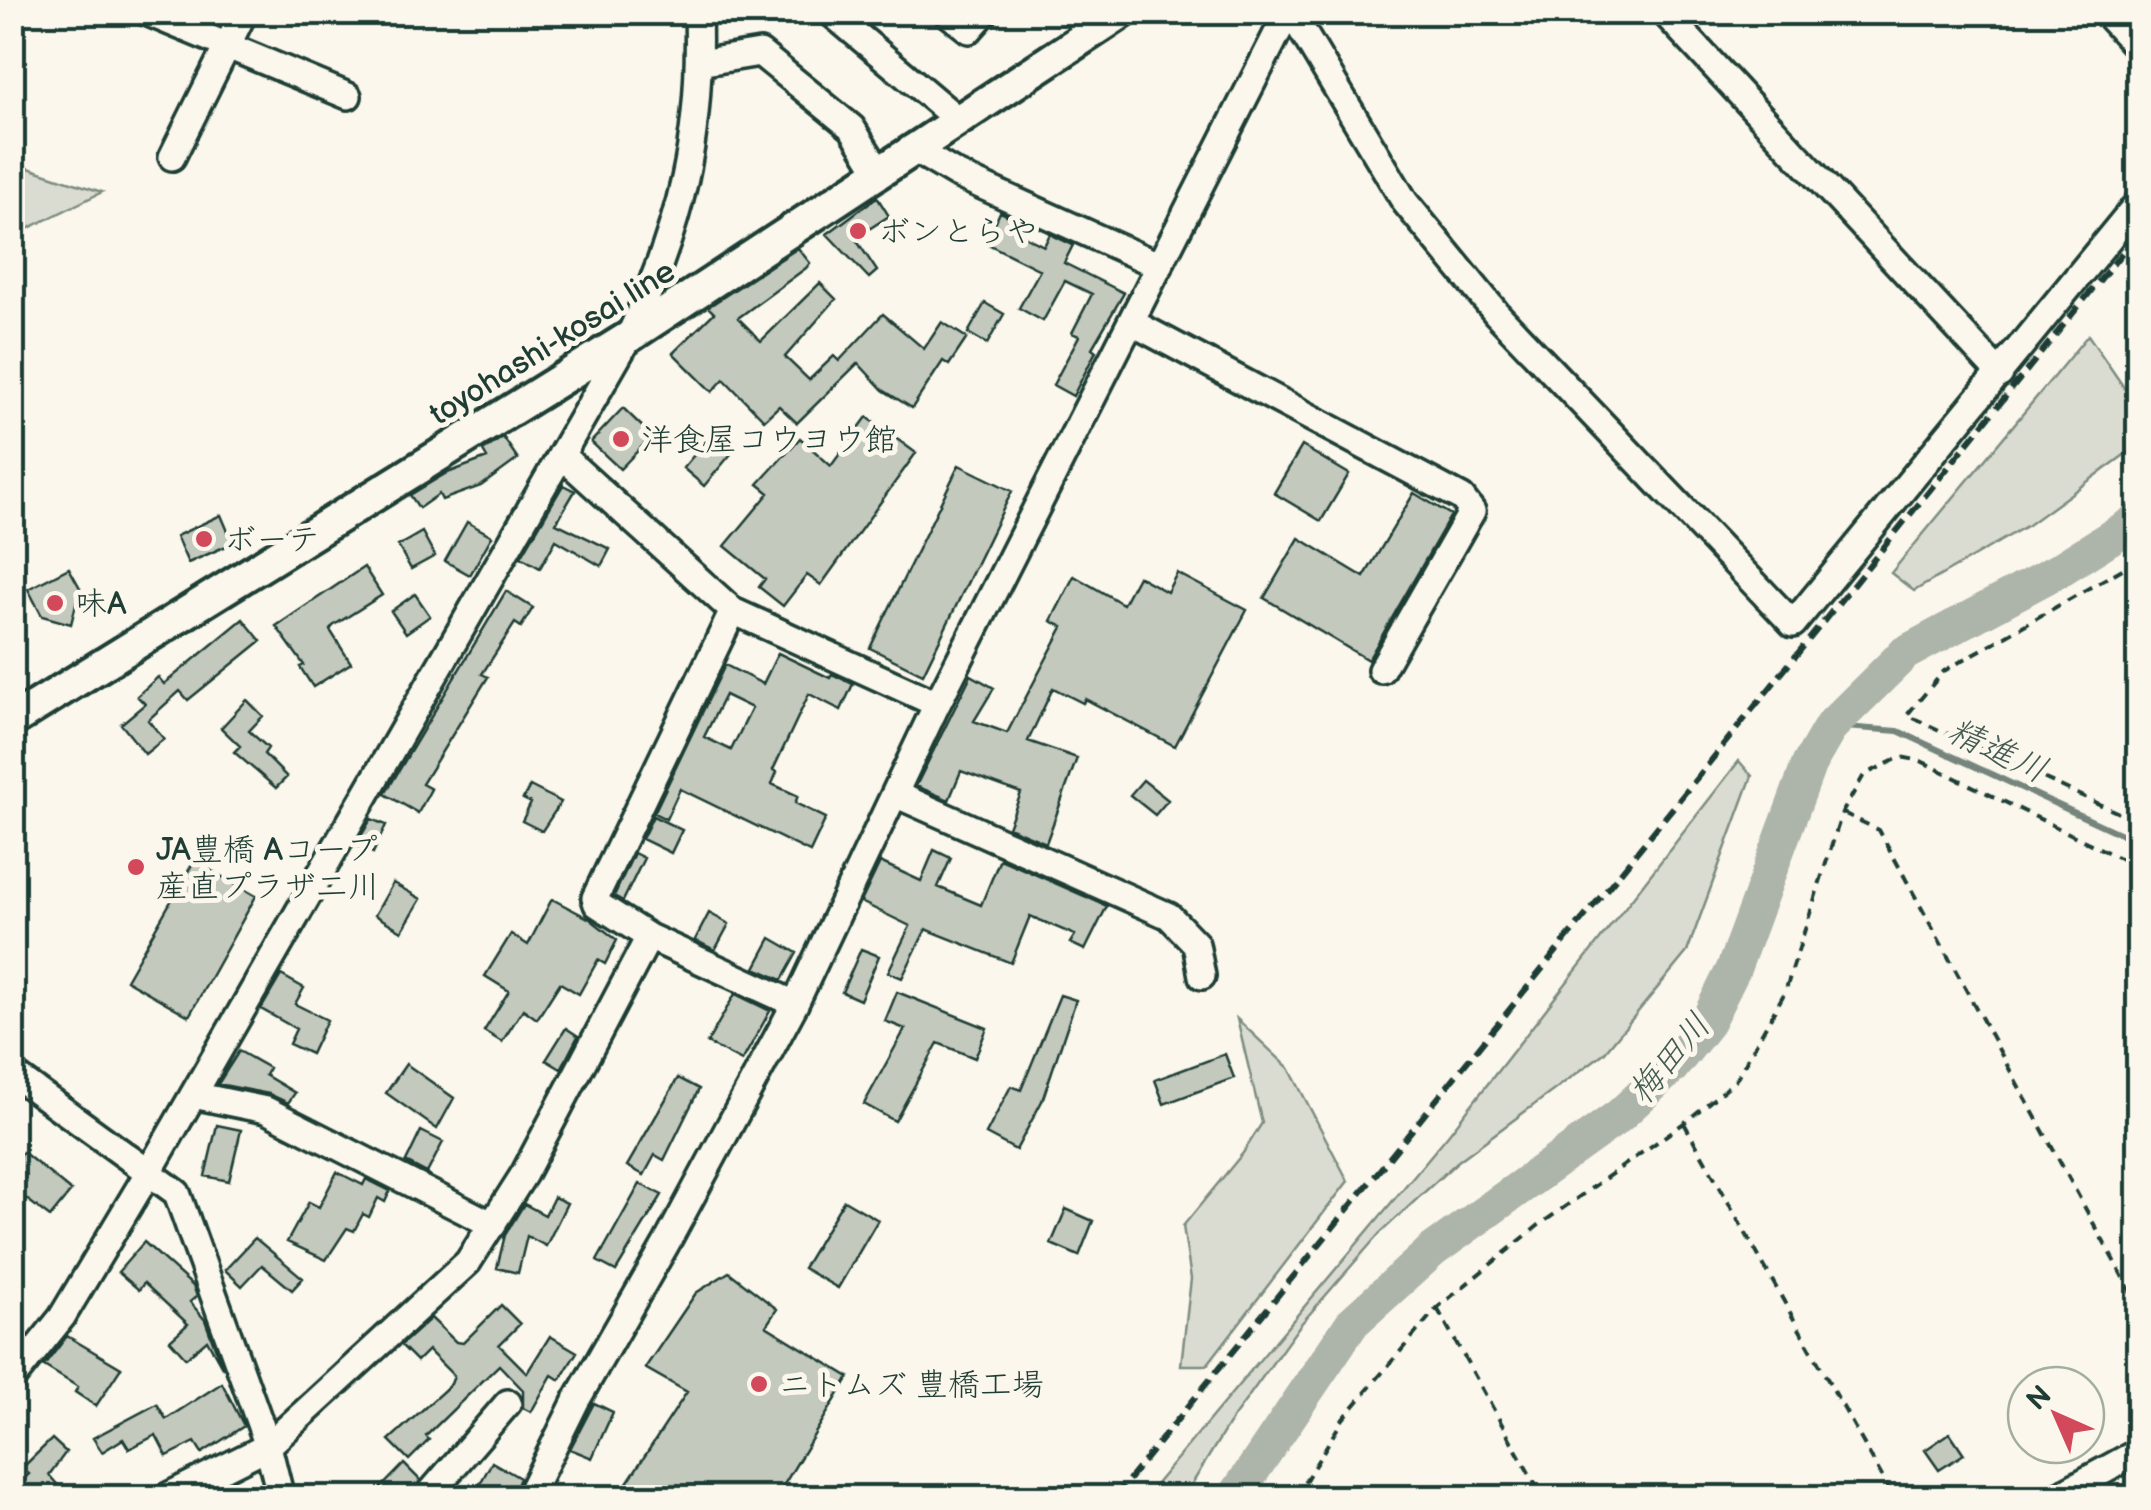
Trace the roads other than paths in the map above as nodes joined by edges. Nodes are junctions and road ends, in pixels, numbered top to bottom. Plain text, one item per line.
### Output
1 (146, 12) edge
2 (244, 12) edge
3 (698, 12) edge
4 (830, 12) edge
5 (946, 12) edge
6 (984, 12) edge
7 (1123, 12) edge
8 (1289, 12) edge
9 (1664, 12) edge
10 (2105, 12) edge
11 (1082, 24) edge
12 (228, 47) junction
13 (2138, 48) edge
14 (699, 63) junction
15 (348, 96) dead end
16 (956, 119) junction
17 (912, 148) junction
18 (172, 157) dead end
19 (878, 170) junction
20 (2138, 203) edge
21 (1160, 266) junction
22 (1134, 323) junction
23 (630, 337) junction
24 (2000, 374) junction
25 (561, 455) junction
26 (733, 611) junction
27 (1381, 670) dead end
28 (937, 704) junction
29 (12, 721) edge
30 (896, 794) junction
31 (650, 937) junction
32 (1202, 976) dead end
33 (795, 1004) junction
34 (12, 1074) edge
35 (193, 1094) junction
36 (150, 1170) junction
37 (493, 1225) junction
38 (12, 1379) edge
39 (508, 1403) dead end
40 (268, 1446) junction
41 (2138, 1452) edge
42 (164, 1498) edge
43 (281, 1498) edge
44 (426, 1498) edge
45 (528, 1498) edge
46 (2054, 1498) edge

1 - 12 street
2 - 12 street
3 - 14 street
4 - 16 street
5 - 6 street
7 - 11 main road, toyohashi-kosai line
8 - 21 street
8 - 24 street
9 - 24 street
10 - 13 street
11 - 16 main road, toyohashi-kosai line
12 - 15 street
12 - 18 street
14 - 19 street
14 - 23 street
16 - 17 main road, toyohashi-kosai line
17 - 19 main road, toyohashi-kosai line
17 - 21 street
19 - 23 main road, toyohashi-kosai line
20 - 24 street
21 - 22 street
22 - 27 street
22 - 28 street
23 - 25 street
23 - 29 main road, toyohashi-kosai line
25 - 26 street
25 - 35 street
26 - 28 street
26 - 31 street
28 - 30 street
30 - 32 street
30 - 33 street
31 - 33 street
31 - 37 street
33 - 45 street
34 - 36 street
35 - 36 street
35 - 37 street
36 - 38 street
36 - 40 street
37 - 40 street
39 - 44 street
40 - 42 street
40 - 43 street
41 - 46 street

